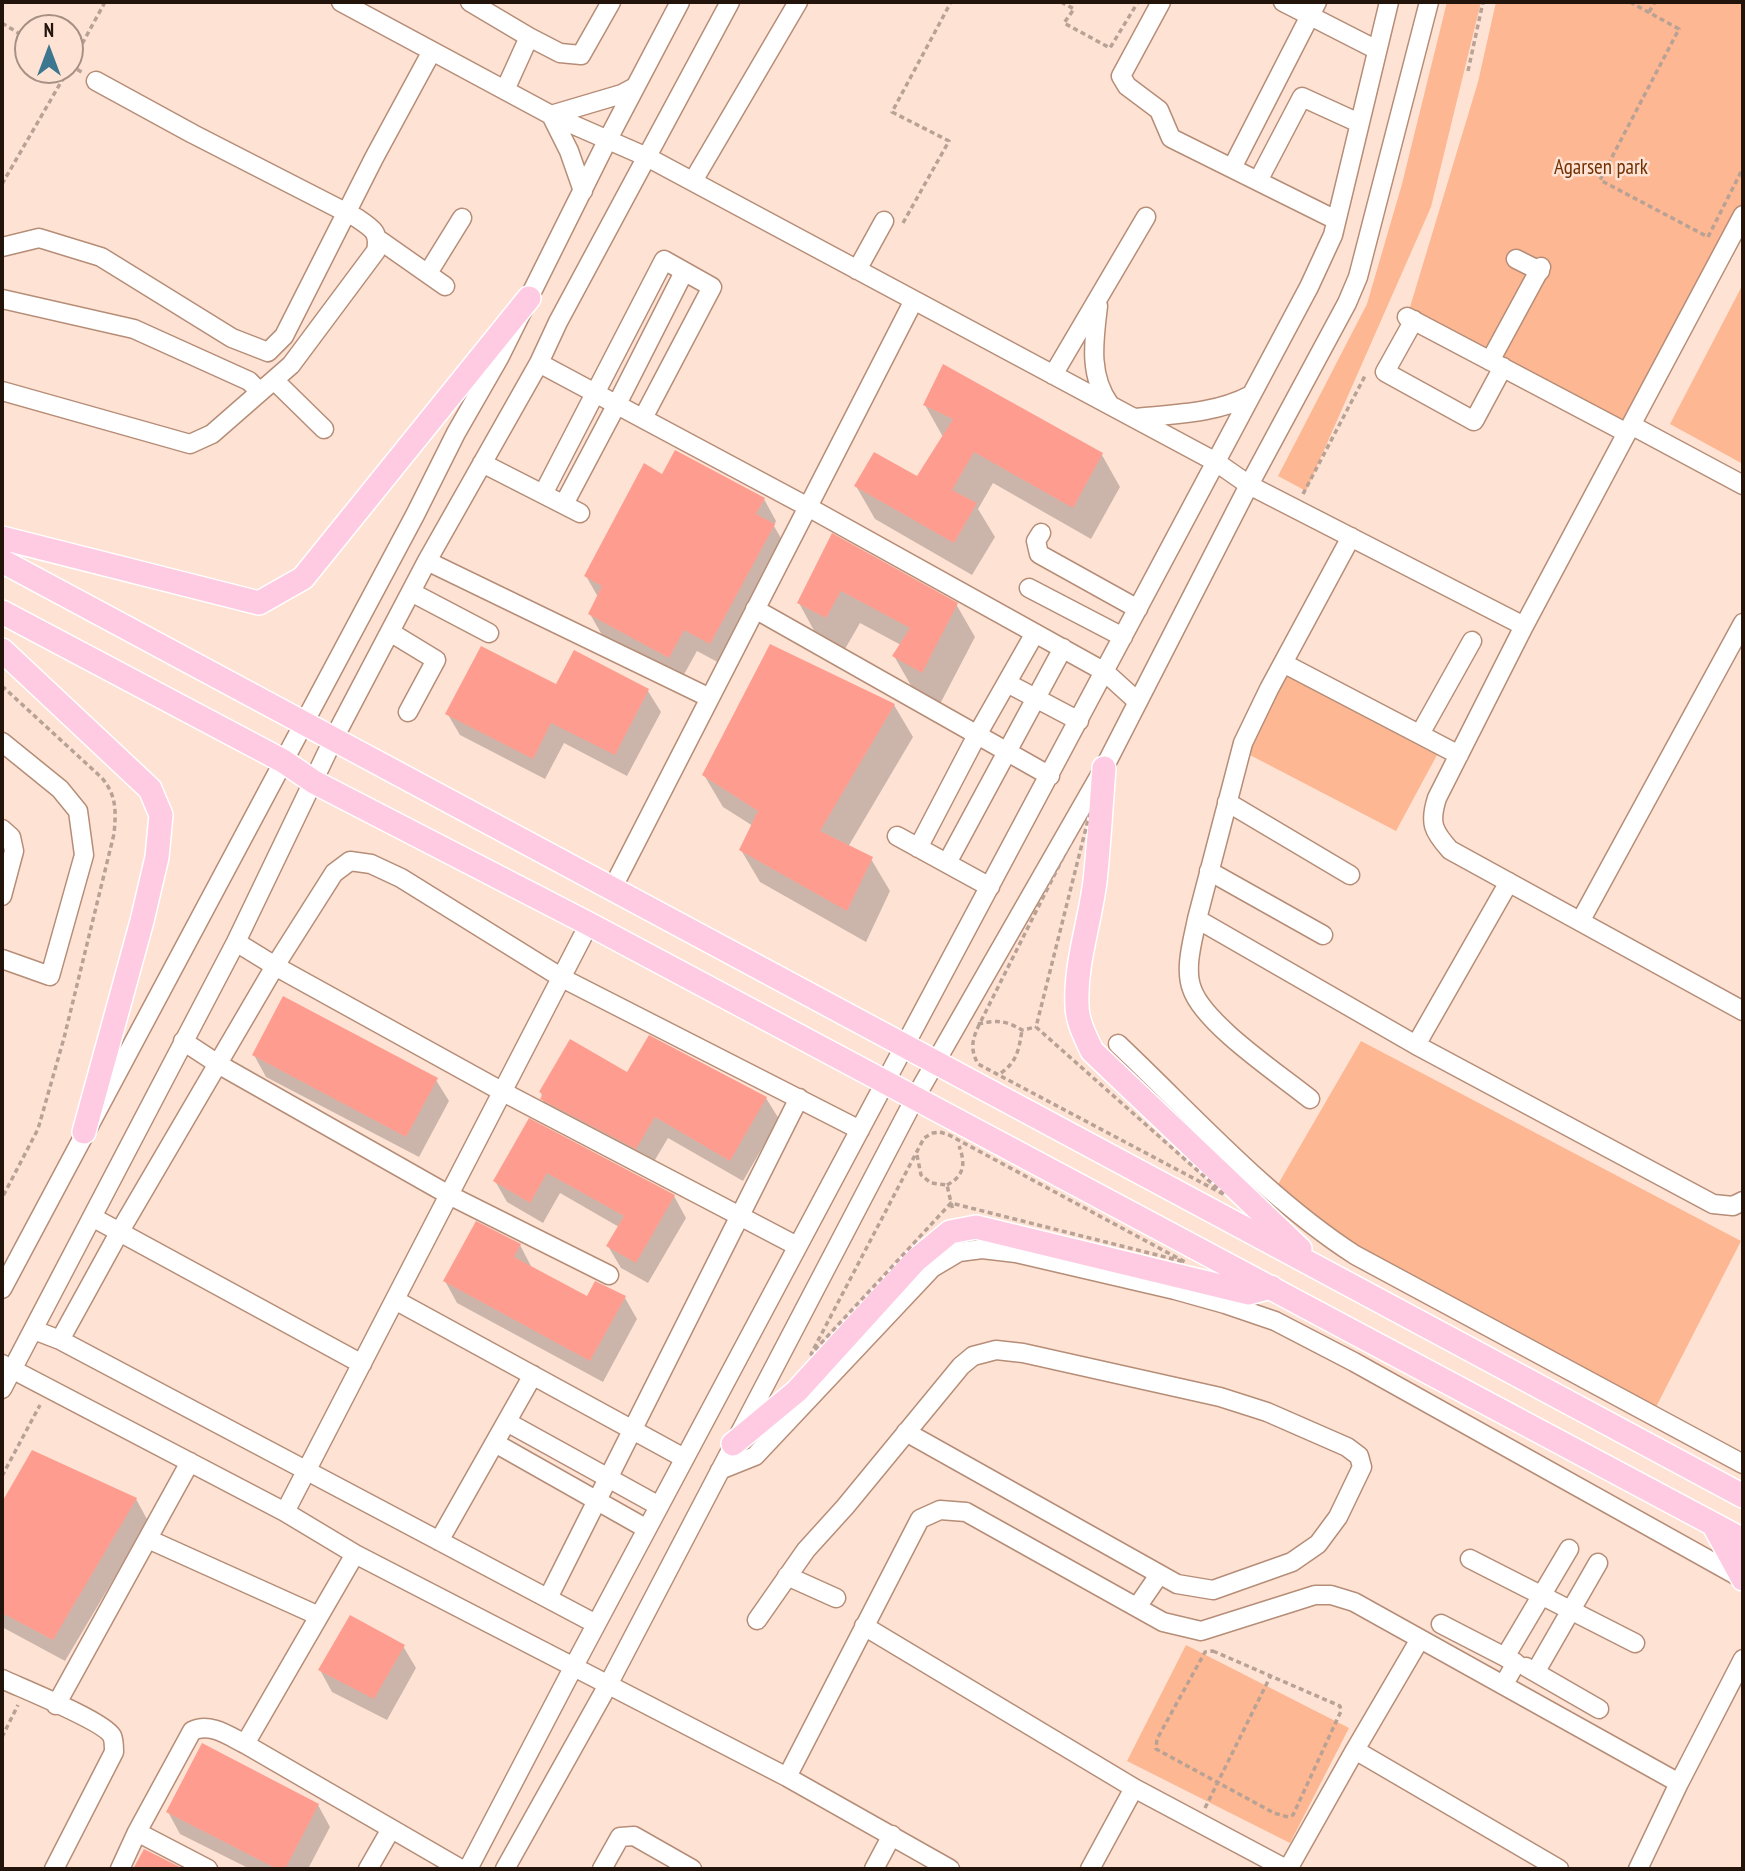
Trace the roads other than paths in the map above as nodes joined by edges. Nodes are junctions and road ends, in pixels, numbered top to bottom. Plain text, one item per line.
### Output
1 (341, 2) edge
2 (470, 2) edge
3 (611, 2) edge
4 (680, 2) edge
5 (730, 2) edge
6 (798, 2) edge
7 (1161, 2) edge
8 (1286, 2) edge
9 (1389, 2) edge
10 (1429, 2) edge
11 (1313, 9) edge
12 (529, 37) junction
13 (1377, 50) junction
14 (432, 51) junction
15 (96, 81) dead end
16 (1275, 83) junction
17 (635, 87) junction
18 (505, 90) junction
19 (1302, 97) junction
20 (551, 115) junction
21 (1359, 123) junction
22 (607, 141) junction
23 (647, 157) junction
24 (1232, 168) junction
25 (693, 181) junction
26 (1258, 181) junction
27 (583, 191) junction
28 (347, 212) junction
29 (1743, 215) edge
30 (1146, 217) dead end
31 (462, 218) dead end
32 (1336, 220) junction
33 (882, 225) road end
34 (378, 239) junction
35 (2, 247) edge
36 (1516, 259) dead end
37 (857, 270) junction
38 (684, 272) junction
39 (428, 273) junction
40 (445, 286) dead end
41 (529, 298) junction
42 (2, 299) edge
43 (1099, 299) junction
44 (914, 300) junction
45 (540, 363) junction
46 (1497, 364) junction
47 (1053, 375) junction
48 (274, 380) junction
49 (2, 391) edge
50 (260, 392) junction
51 (597, 394) junction
52 (1251, 395) junction
53 (617, 404) junction
54 (1110, 405) junction
55 (643, 418) junction
56 (1134, 418) junction
57 (324, 429) dead end
58 (1629, 429) junction
59 (1216, 462) junction
60 (482, 463) junction
61 (1249, 485) junction
62 (1743, 485) edge
63 (543, 494) junction
64 (564, 505) junction
65 (808, 507) junction
66 (580, 513) dead end
67 (1041, 533) dead end
68 (1351, 537) junction
69 (2, 538) edge
70 (2, 561) edge
71 (427, 561) junction
72 (1029, 588) dead end
73 (411, 592) junction
74 (755, 609) junction
75 (1138, 610) junction
76 (2, 612) edge
77 (1743, 623) edge
78 (1524, 626) junction
79 (390, 632) junction
80 (489, 633) dead end
81 (1035, 633) junction
82 (1123, 637) junction
83 (1472, 641) dead end
84 (1063, 648) junction
85 (2, 650) edge
86 (1283, 663) junction
87 (1105, 672) junction
88 (1007, 683) junction
89 (710, 698) junction
90 (1035, 698) junction
91 (1138, 702) junction
92 (408, 712) dead end
93 (1079, 721) junction
94 (303, 723) junction
95 (1420, 734) junction
96 (977, 735) junction
97 (333, 740) junction
98 (2, 742) edge
99 (1006, 751) junction
100 (1459, 755) junction
101 (283, 761) junction
102 (1104, 768) junction
103 (1050, 776) junction
104 (314, 782) junction
105 (1227, 802) junction
106 (2, 829) edge
107 (897, 836) dead end
108 (918, 848) junction
109 (8, 852) edge
110 (947, 863) junction
111 (1209, 871) junction
112 (1350, 875) dead end
113 (1509, 882) junction
114 (990, 887) junction
115 (612, 890) junction
116 (2, 895) edge
117 (1197, 919) junction
118 (1581, 920) junction
119 (590, 924) junction
120 (1323, 936) dead end
121 (236, 942) junction
122 (2, 959) edge
123 (275, 966) junction
124 (562, 978) junction
125 (1741, 1003) edge
126 (183, 1041) junction
127 (1118, 1044) dead end
128 (1416, 1045) junction
129 (905, 1047) junction
130 (935, 1063) junction
131 (218, 1064) junction
132 (885, 1082) junction
133 (503, 1092) junction
134 (799, 1098) junction
135 (915, 1098) junction
136 (1310, 1099) dead end
137 (860, 1130) junction
138 (84, 1132) junction
139 (449, 1195) junction
140 (1743, 1201) edge
141 (739, 1216) junction
142 (92, 1217) junction
143 (120, 1231) junction
144 (797, 1246) junction
145 (1320, 1268) junction
146 (609, 1275) dead end
147 (4, 1281) edge
148 (1271, 1287) junction
149 (395, 1300) junction
150 (34, 1330) junction
151 (60, 1340) junction
152 (362, 1364) junction
153 (7, 1367) edge
154 (533, 1375) junction
155 (2, 1389) edge
156 (507, 1422) junction
157 (632, 1430) junction
158 (906, 1432) junction
159 (495, 1443) junction
160 (733, 1444) junction
161 (684, 1458) junction
162 (190, 1462) junction
163 (1743, 1464) edge
164 (306, 1470) junction
165 (720, 1470) junction
166 (608, 1477) junction
167 (1743, 1496) edge
168 (597, 1500) junction
169 (659, 1506) junction
170 (285, 1511) junction
171 (1713, 1524) junction
172 (647, 1529) junction
173 (148, 1539) junction
174 (439, 1541) junction
175 (1743, 1541) edge
176 (1569, 1549) dead end
177 (355, 1554) junction
178 (1470, 1559) dead end
179 (1598, 1563) dead end
180 (1159, 1575) junction
181 (787, 1576) junction
182 (1743, 1579) edge
183 (1541, 1594) junction
184 (548, 1598) junction
185 (836, 1598) dead end
186 (1137, 1607) junction
187 (1572, 1609) junction
188 (319, 1616) junction
189 (757, 1620) dead end
190 (596, 1624) junction
191 (1441, 1624) dead end
192 (864, 1626) junction
193 (1420, 1639) junction
194 (1635, 1643) dead end
195 (1743, 1659) edge
196 (1510, 1660) junction
197 (574, 1666) junction
198 (1536, 1671) junction
199 (2, 1679) edge
200 (1504, 1684) junction
201 (608, 1685) junction
202 (56, 1705) junction
203 (1599, 1709) dead end
204 (245, 1744) junction
205 (1355, 1750) junction
206 (787, 1777) junction
207 (1679, 1783) junction
208 (1134, 1788) junction
209 (391, 1829) junction
210 (137, 1832) junction
211 (892, 1835) junction
212 (54, 1869) edge
213 (120, 1869) edge
214 (208, 1869) edge
215 (368, 1869) edge
216 (461, 1869) edge
217 (468, 1869) edge
218 (505, 1869) edge
219 (602, 1869) edge
220 (692, 1869) edge
221 (874, 1869) edge
222 (950, 1869) edge
223 (1090, 1869) edge
224 (1287, 1869) edge
225 (1559, 1869) edge
226 (1638, 1869) edge

1 - 14 street
2 - 12 street
3 - 12 street
4 - 17 street
5 - 23 street
6 - 25 street
7 - 24 street
8 - 11 street
9 - 13 street
10 - 61 street
11 - 13 street
11 - 16 street
12 - 18 street
13 - 21 street
14 - 18 street
14 - 28 street
15 - 28 street
16 - 19 street
16 - 24 street
17 - 20 street
17 - 22 street
18 - 20 street
19 - 21 street
19 - 26 street
20 - 22 street
20 - 27 street
21 - 32 street
22 - 23 street
22 - 27 street
23 - 25 street
23 - 45 street
24 - 26 street
25 - 37 street
26 - 32 street
27 - 41 street
28 - 34 street
28 - 35 street
29 - 58 street
30 - 43 street
31 - 39 street
32 - 52 street
33 - 37 street
34 - 39 street
34 - 48 street
36 - 46 street
37 - 44 street
38 - 51 street
38 - 53 street
38 - 55 street
39 - 40 street
41 - 69 main road
41 - 94 street
42 - 50 street
43 - 47 street
43 - 54 street
44 - 47 street
44 - 65 street
45 - 51 street
45 - 60 street
46 - 46 street
46 - 58 street
47 - 54 street
48 - 50 street
48 - 57 street
49 - 50 street
51 - 53 street
51 - 63 street
52 - 56 street
52 - 59 street
53 - 55 street
53 - 64 street
54 - 56 street
55 - 65 street
56 - 59 street
58 - 62 street
58 - 78 street
59 - 61 street
59 - 75 street
60 - 63 street
60 - 71 street
61 - 68 street
61 - 91 street
63 - 64 street
64 - 66 street
65 - 74 street
65 - 81 street
67 - 75 street
68 - 78 street
68 - 86 street
70 - 94 main road
71 - 73 street
71 - 89 street
72 - 82 street
73 - 79 street
73 - 80 street
74 - 89 street
74 - 96 street
75 - 82 street
76 - 101 main road
77 - 118 street
78 - 100 street
79 - 92 street
79 - 97 street
81 - 84 street
81 - 88 street
82 - 87 street
83 - 95 street
84 - 87 street
84 - 90 street
85 - 138 main road
86 - 95 street
86 - 105 street
87 - 91 street
87 - 93 street
88 - 90 street
88 - 96 street
89 - 115 street
90 - 93 street
90 - 99 street
91 - 102 street
93 - 103 street
94 - 97 main road
94 - 101 street
95 - 100 street
96 - 99 street
96 - 108 street
97 - 104 street
97 - 115 main road
98 - 122 street
99 - 103 street
99 - 110 street
100 - 113 street
101 - 104 main road
101 - 138 street
102 - 130 street
102 - 145 main road
103 - 114 street
104 - 119 main road
104 - 121 street
105 - 111 street
105 - 112 street
106 - 109 street
107 - 108 street
108 - 110 street
109 - 116 street
110 - 114 street
111 - 117 street
111 - 120 street
113 - 118 street
113 - 128 street
114 - 129 street
115 - 129 main road
117 - 128 street
117 - 136 street
118 - 125 street
119 - 124 street
119 - 132 main road
121 - 123 street
121 - 126 street
123 - 124 street
123 - 131 street
123 - 133 street
124 - 133 street
124 - 134 street
126 - 131 street
126 - 142 street
127 - 163 street
128 - 140 street
129 - 130 main road
129 - 132 street
130 - 135 street
130 - 145 main road
131 - 139 street
131 - 143 street
132 - 135 main road
132 - 137 street
133 - 139 street
133 - 141 street
134 - 137 street
134 - 141 street
135 - 148 main road
135 - 160 street
137 - 144 street
138 - 147 street
139 - 146 street
139 - 149 street
141 - 144 street
141 - 157 street
142 - 143 street
142 - 150 street
143 - 151 street
143 - 152 street
144 - 161 street
145 - 167 main road
148 - 160 main road
148 - 171 main road
149 - 152 street
149 - 154 street
150 - 151 street
150 - 153 street
151 - 164 street
152 - 164 street
153 - 155 street
153 - 162 street
154 - 156 street
154 - 157 street
156 - 159 street
156 - 166 street
157 - 161 street
157 - 166 street
158 - 180 street
158 - 180 street
158 - 181 street
159 - 168 street
159 - 174 street
160 - 165 street
161 - 169 street
162 - 170 street
162 - 173 street
164 - 170 street
164 - 174 street
165 - 182 street
165 - 201 street
166 - 168 street
166 - 169 street
168 - 172 street
168 - 184 street
169 - 172 street
170 - 177 street
171 - 175 main road
171 - 182 main road
172 - 190 street
173 - 188 street
173 - 202 street
174 - 184 street
176 - 183 street
177 - 188 street
177 - 197 street
178 - 183 street
179 - 187 street
180 - 186 street
181 - 185 street
181 - 189 street
183 - 187 street
183 - 196 street
184 - 190 street
186 - 192 street
186 - 193 street
187 - 194 street
187 - 198 street
188 - 204 street
190 - 197 street
191 - 196 street
192 - 206 street
192 - 208 street
193 - 200 street
193 - 205 street
195 - 207 street
196 - 198 street
196 - 200 street
197 - 201 street
197 - 217 street
198 - 203 street
199 - 202 street
200 - 207 street
201 - 206 street
201 - 218 street
202 - 212 street
204 - 209 street
204 - 210 street
205 - 224 street
205 - 225 street
206 - 211 street
207 - 226 street
208 - 223 street
208 - 224 street
209 - 215 street
209 - 216 street
210 - 213 street
210 - 214 street
211 - 221 street
211 - 222 street
219 - 220 street

